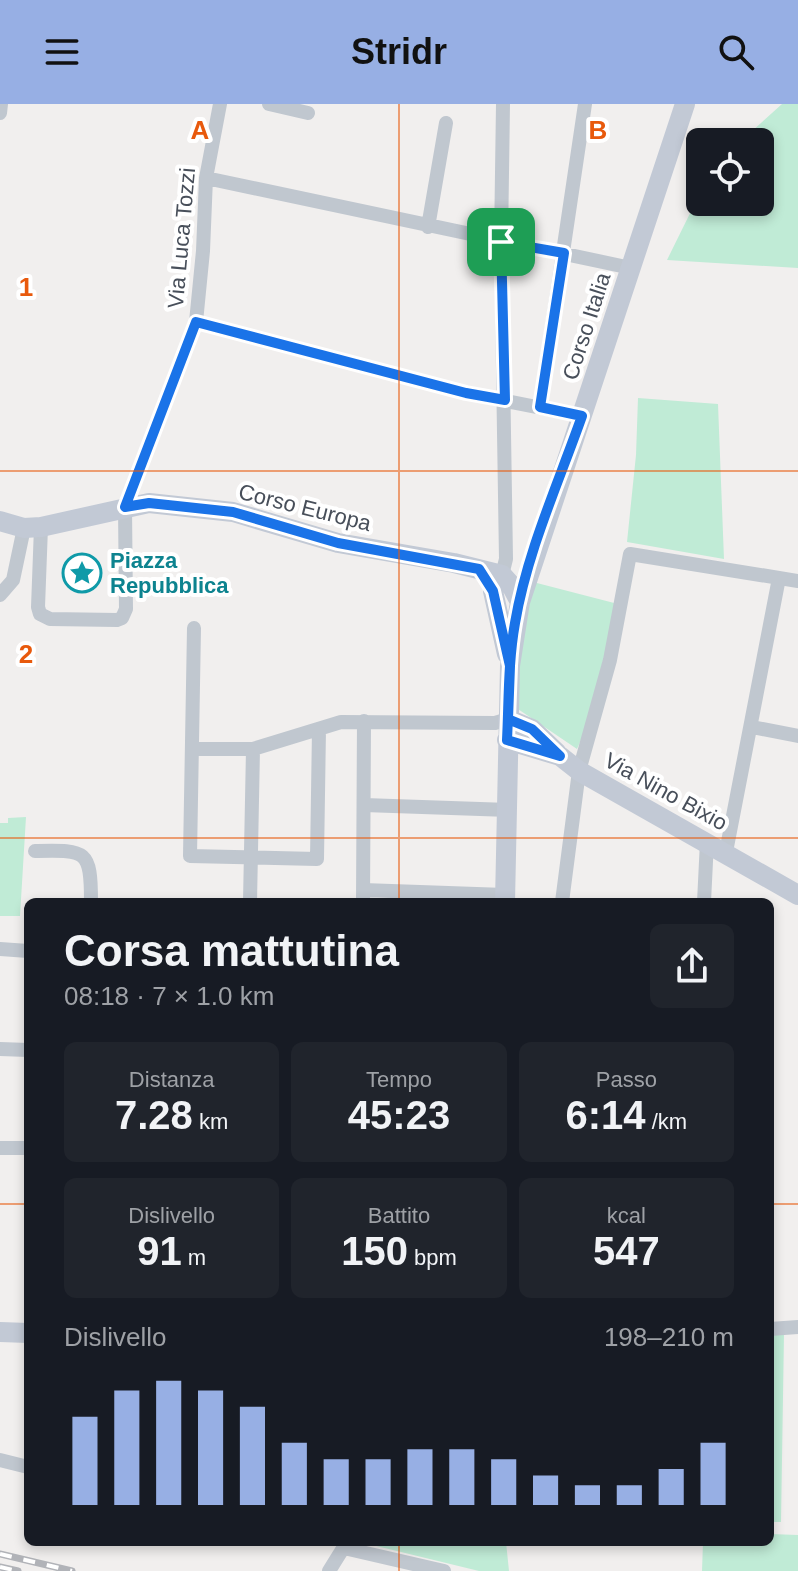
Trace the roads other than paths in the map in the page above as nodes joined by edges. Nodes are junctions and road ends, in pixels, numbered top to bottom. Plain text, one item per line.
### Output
1 (1, 104) edge
2 (220, 104) edge
3 (269, 104) edge
4 (503, 104) edge
5 (585, 104) edge
6 (685, 104) edge
7 (0, 113) edge
8 (308, 113) dead end
9 (446, 123) dead end
10 (206, 178) junction
11 (428, 227) junction
12 (501, 242) junction
13 (564, 253) junction
14 (631, 268) junction
15 (196, 322) junction
16 (505, 400) junction
17 (540, 407) junction
18 (582, 416) junction
19 (125, 507) junction
20 (0, 521) edge
21 (32, 528) junction
22 (531, 563) junction
23 (779, 578) junction
24 (798, 581) edge
25 (497, 583) junction
26 (0, 595) edge
27 (520, 602) junction
28 (194, 628) dead end
29 (510, 666) junction
30 (508, 719) junction
31 (364, 721) junction
32 (752, 727) junction
33 (319, 729) junction
34 (798, 736) edge
35 (507, 740) junction
36 (192, 749) junction
37 (253, 749) junction
38 (560, 756) junction
39 (579, 771) junction
40 (364, 805) junction
41 (509, 810) junction
42 (707, 841) junction
43 (35, 851) dead end
44 (726, 852) junction
45 (250, 859) junction
46 (798, 895) edge
47 (363, 896) edge
48 (91, 898) edge
49 (250, 898) edge
50 (505, 898) edge
51 (563, 898) edge
52 (704, 898) edge
53 (0, 949) edge
54 (24, 951) edge
55 (0, 1049) edge
56 (24, 1050) edge
57 (0, 1148) edge
58 (24, 1148) edge
59 (798, 1327) edge
60 (774, 1329) edge
61 (0, 1332) edge
62 (24, 1333) edge
63 (0, 1460) edge
64 (24, 1466) edge
65 (345, 1546) edge
66 (350, 1546) edge
67 (329, 1571) edge
68 (444, 1571) edge

1 - 7 street
2 - 10 street, Via Luca Tozzi
3 - 8 street
4 - 12 street
5 - 13 street
6 - 14 street, Corso Italia
9 - 11 street
10 - 11 street
10 - 15 street, Via Luca Tozzi
11 - 12 street
12 - 13 street
12 - 16 street
13 - 14 street
13 - 17 street
14 - 18 street, Corso Italia
15 - 16 street
15 - 19 street, Via Luca Tozzi
16 - 17 street
16 - 25 street
17 - 18 street
18 - 22 street, Corso Italia
19 - 21 street, Corso Europa
19 - 21 street
19 - 25 street, Corso Europa
20 - 21 street, Corso Europa
21 - 26 street
22 - 25 street
22 - 27 street, Corso Italia
23 - 24 street
23 - 32 street
23 - 39 street
25 - 27 street
25 - 29 street, Corso Europa
27 - 29 street, Corso Italia
28 - 36 street
29 - 30 street, Corso Italia
30 - 31 street
30 - 35 street, Corso Italia
30 - 38 street
31 - 33 street
31 - 40 street
32 - 34 street
32 - 44 street
33 - 37 street
33 - 45 street
35 - 38 street, Via Nino Bixio
35 - 41 street, Corso Italia
36 - 37 street
36 - 45 street
37 - 45 street
38 - 39 street, Via Nino Bixio
39 - 42 street, Via Nino Bixio
39 - 51 street
40 - 41 street
40 - 47 street
41 - 50 street, Corso Italia
42 - 44 street, Via Nino Bixio
42 - 52 street
43 - 48 street
44 - 46 street, Via Nino Bixio
45 - 49 street
47 - 50 street
53 - 54 street
55 - 56 street
57 - 58 street
59 - 60 street
61 - 62 street
63 - 64 street
65 - 67 street
66 - 68 street

